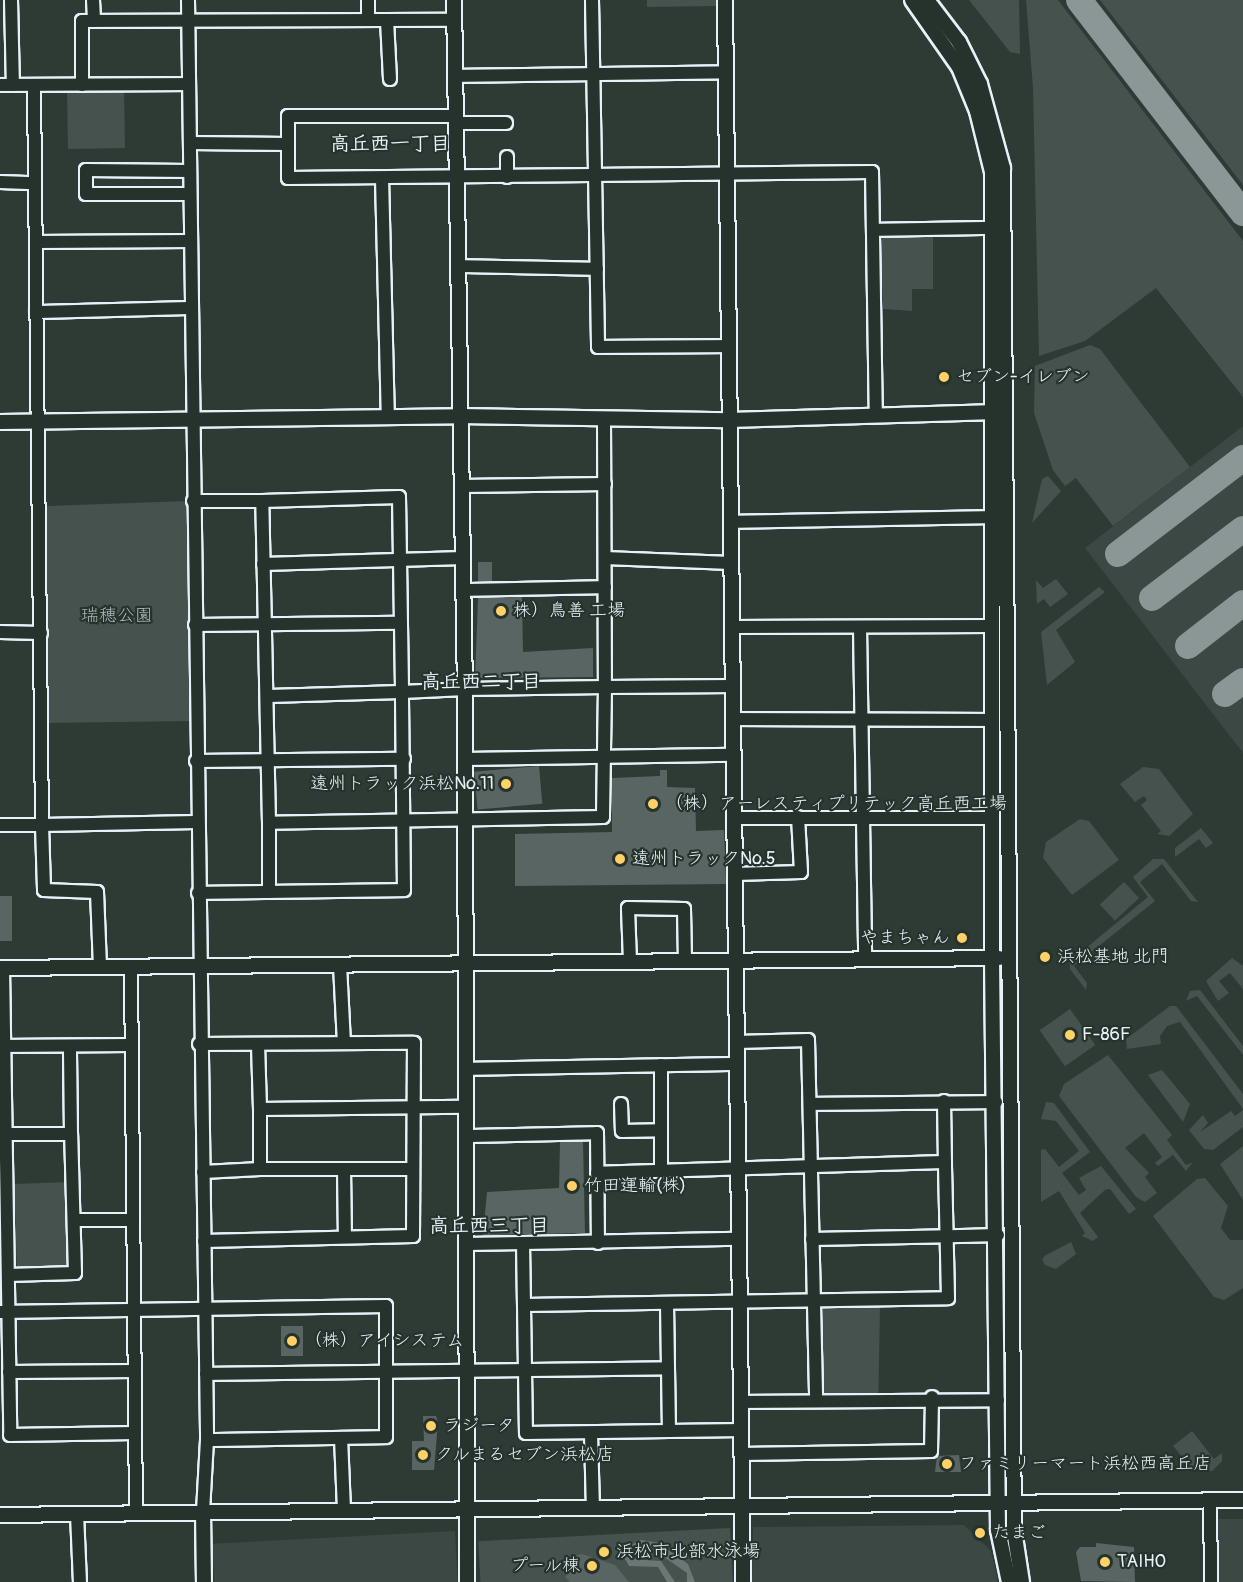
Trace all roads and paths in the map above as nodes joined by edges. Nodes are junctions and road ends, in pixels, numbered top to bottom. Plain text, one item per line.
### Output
1 (11, 0) edge
2 (93, 0) edge
3 (188, 0) edge
4 (368, 0) edge
5 (454, 0) edge
6 (592, 0) edge
7 (725, 0) edge
8 (912, 0) edge
9 (927, 0) edge
10 (189, 20) junction
11 (368, 20) junction
12 (387, 20) junction
13 (454, 20) junction
14 (94, 21) junction
15 (726, 72) junction
16 (593, 75) junction
17 (455, 76) junction
18 (390, 79) dead end
19 (189, 84) junction
20 (6, 85) edge
21 (82, 85) junction
22 (34, 86) junction
23 (456, 120) junction
24 (506, 123) dead end
25 (190, 143) junction
26 (288, 144) junction
27 (507, 157) dead end
28 (189, 171) junction
29 (595, 176) junction
30 (728, 176) junction
31 (507, 177) junction
32 (382, 178) junction
33 (456, 178) junction
34 (0, 182) edge
35 (34, 183) junction
36 (190, 195) junction
37 (991, 228) junction
38 (873, 230) junction
39 (190, 241) junction
40 (36, 242) junction
41 (458, 266) junction
42 (597, 269) junction
43 (192, 308) junction
44 (36, 312) junction
45 (729, 346) junction
46 (1005, 411) junction
47 (990, 412) junction
48 (876, 414) junction
49 (461, 416) junction
50 (388, 418) junction
51 (604, 418) junction
52 (193, 420) junction
53 (729, 420) junction
54 (0, 422) edge
55 (39, 423) junction
56 (604, 484) junction
57 (462, 486) junction
58 (193, 501) junction
59 (262, 501) junction
60 (990, 517) junction
61 (730, 522) junction
62 (463, 558) junction
63 (604, 558) junction
64 (400, 561) junction
65 (731, 563) junction
66 (263, 564) junction
67 (604, 587) junction
68 (463, 590) junction
69 (400, 623) junction
70 (264, 624) junction
71 (195, 625) junction
72 (990, 626) junction
73 (734, 627) junction
74 (860, 627) junction
75 (0, 632) edge
76 (41, 633) junction
77 (734, 686) junction
78 (605, 687) junction
79 (465, 689) junction
80 (402, 692) junction
81 (267, 696) junction
82 (734, 719) junction
83 (991, 720) junction
84 (861, 721) junction
85 (734, 755) junction
86 (604, 757) junction
87 (404, 759) junction
88 (466, 759) junction
89 (196, 761) junction
90 (268, 762) junction
91 (863, 816) junction
92 (466, 817) junction
93 (798, 817) junction
94 (735, 818) junction
95 (991, 818) junction
96 (405, 819) junction
97 (196, 822) junction
98 (269, 823) junction
99 (0, 825) edge
100 (42, 825) junction
101 (735, 874) junction
102 (268, 892) junction
103 (198, 893) junction
104 (992, 958) junction
105 (1007, 958) junction
106 (736, 959) junction
107 (865, 959) junction
108 (630, 961) junction
109 (686, 961) junction
110 (466, 963) junction
111 (340, 964) junction
112 (198, 966) junction
113 (100, 967) junction
114 (131, 967) junction
115 (2, 968) edge
116 (737, 1042) junction
117 (344, 1043) junction
118 (199, 1044) junction
119 (258, 1045) junction
120 (2, 1046) edge
121 (130, 1046) junction
122 (70, 1047) junction
123 (737, 1064) junction
124 (661, 1065) junction
125 (466, 1069) junction
126 (944, 1101) junction
127 (996, 1102) junction
128 (621, 1104) dead end
129 (810, 1104) junction
130 (465, 1107) junction
131 (413, 1108) junction
132 (260, 1109) junction
133 (661, 1130) junction
134 (3, 1134) edge
135 (71, 1134) junction
136 (466, 1136) junction
137 (945, 1162) junction
138 (344, 1168) junction
139 (739, 1168) junction
140 (260, 1169) junction
141 (412, 1169) junction
142 (811, 1169) junction
143 (661, 1170) junction
144 (203, 1172) junction
145 (597, 1173) junction
146 (75, 1220) junction
147 (132, 1220) junction
148 (948, 1234) junction
149 (998, 1235) junction
150 (345, 1237) junction
151 (738, 1239) junction
152 (812, 1239) junction
153 (204, 1241) junction
154 (598, 1243) junction
155 (467, 1244) junction
156 (523, 1244) junction
157 (8, 1275) junction
158 (740, 1303) junction
159 (812, 1303) junction
160 (668, 1304) junction
161 (525, 1305) junction
162 (134, 1309) junction
163 (205, 1309) junction
164 (5, 1312) edge
165 (524, 1368) junction
166 (668, 1368) junction
167 (465, 1369) junction
168 (134, 1371) junction
169 (387, 1371) junction
170 (9, 1372) junction
171 (206, 1374) junction
172 (932, 1397) junction
173 (816, 1399) junction
174 (998, 1400) junction
175 (742, 1402) junction
176 (742, 1430) junction
177 (669, 1431) junction
178 (134, 1433) junction
179 (591, 1434) junction
180 (341, 1438) junction
181 (207, 1440) junction
182 (741, 1454) junction
183 (1209, 1500) junction
184 (1243, 1500) edge
185 (998, 1503) junction
186 (1013, 1503) junction
187 (741, 1506) junction
188 (593, 1508) junction
189 (466, 1509) junction
190 (344, 1511) junction
191 (203, 1512) junction
192 (136, 1513) junction
193 (77, 1514) junction
194 (0, 1515) edge
195 (80, 1582) edge
196 (204, 1582) edge
197 (467, 1582) edge
198 (743, 1582) edge
199 (1009, 1582) edge
200 (1022, 1582) edge
201 (1211, 1582) edge

1 - 20 street
2 - 14 street
3 - 10 street
4 - 11 street
5 - 13 street
6 - 16 street
7 - 15 street
8 - 37 street
9 - 46 street
10 - 11 street
10 - 14 street
10 - 19 street
11 - 12 street
12 - 13 street
12 - 18 street
13 - 17 street
14 - 21 street
15 - 16 street
15 - 30 street
16 - 17 street
16 - 29 street
17 - 23 street
19 - 21 street
19 - 25 street
20 - 22 street
21 - 22 street
22 - 35 street
23 - 24 street
23 - 26 street
23 - 33 street
25 - 26 street
25 - 28 street
26 - 32 street
27 - 31 street
28 - 36 street
28 - 36 street
29 - 30 street
29 - 31 street
29 - 42 street
30 - 38 street
30 - 45 street
31 - 33 street
32 - 33 street
32 - 50 street
33 - 41 street
34 - 35 street
35 - 40 street
36 - 39 street
37 - 38 street
37 - 47 street
38 - 48 street
39 - 40 street
39 - 43 street
40 - 44 street
41 - 42 street
41 - 49 street
42 - 45 street
43 - 44 street
43 - 52 street
44 - 55 street
45 - 53 street
46 - 47 street
46 - 105 street
47 - 48 street
47 - 60 street
48 - 53 street
49 - 50 street
49 - 51 street
49 - 57 street
50 - 52 street
51 - 53 street
51 - 56 street
52 - 55 street
52 - 58 street
53 - 61 street
54 - 55 street
55 - 76 street
56 - 57 street
56 - 63 street
57 - 62 street
58 - 59 street
58 - 71 street
59 - 64 street
59 - 66 street
60 - 61 street
60 - 72 street
61 - 65 street
62 - 64 street
62 - 68 street
63 - 65 street
63 - 67 street
64 - 66 street
64 - 69 street
65 - 73 street
66 - 70 street
67 - 68 street
67 - 78 street
68 - 79 street
69 - 70 street
69 - 80 street
70 - 71 street
70 - 81 street
71 - 89 street
72 - 74 street
72 - 83 street
73 - 74 street
73 - 77 street
74 - 84 street
75 - 76 street
76 - 100 street
77 - 78 street
77 - 82 street
78 - 79 street
78 - 86 street
79 - 80 street
79 - 88 street
80 - 81 street
80 - 87 street
81 - 90 street
82 - 84 street
82 - 85 street
83 - 84 street
83 - 95 street
84 - 91 street
85 - 86 street
85 - 94 street
86 - 88 street
86 - 92 street
87 - 90 street
87 - 96 street
88 - 92 street
89 - 90 street
89 - 97 street
90 - 98 street
91 - 93 street
91 - 95 street
91 - 107 street
92 - 96 street
92 - 110 street
93 - 94 street
93 - 101 street
94 - 101 street
95 - 104 street
96 - 98 street
96 - 102 street
97 - 100 street
97 - 103 street
98 - 102 street
99 - 100 street
100 - 113 street
101 - 106 street
102 - 103 street
103 - 112 street
104 - 105 street
104 - 107 street
104 - 127 street
105 - 186 street
106 - 107 street
106 - 109 street
106 - 116 street
108 - 109 street
108 - 109 street
108 - 110 street
110 - 111 street
110 - 125 street
111 - 112 street
111 - 117 street
112 - 114 street
112 - 118 street
113 - 114 street
113 - 115 street
114 - 121 street
115 - 120 street
116 - 123 street
116 - 129 street
117 - 119 street
117 - 131 street
118 - 119 street
118 - 144 street
119 - 132 street
120 - 122 street
120 - 134 street
121 - 122 street
121 - 147 street
122 - 135 street
123 - 124 street
123 - 139 street
124 - 125 street
124 - 133 street
125 - 130 street
126 - 127 street
126 - 129 street
126 - 137 street
127 - 149 street
128 - 133 street
129 - 142 street
130 - 131 street
130 - 136 street
131 - 132 street
131 - 141 street
132 - 140 street
133 - 143 street
134 - 135 street
134 - 157 street
135 - 146 street
136 - 145 street
136 - 155 street
137 - 142 street
137 - 148 street
138 - 140 street
138 - 141 street
138 - 150 street
139 - 142 street
139 - 143 street
139 - 151 street
140 - 144 street
141 - 150 street
142 - 152 street
143 - 145 street
144 - 153 street
145 - 154 street
146 - 147 street
146 - 157 street
147 - 162 street
148 - 149 street
148 - 152 street
148 - 159 street
149 - 174 street
150 - 153 street
151 - 154 street
151 - 158 street
152 - 159 street
153 - 163 street
154 - 156 street
155 - 156 street
155 - 167 street
156 - 161 street
157 - 164 street
158 - 159 street
158 - 160 street
158 - 175 street
159 - 173 street
160 - 161 street
160 - 166 street
161 - 165 street
162 - 163 street
162 - 164 street
162 - 168 street
163 - 169 street
163 - 171 street
164 - 170 street
165 - 166 street
165 - 167 street
165 - 179 street
166 - 177 street
167 - 169 street
167 - 189 street
168 - 170 street
168 - 178 street
169 - 171 street
169 - 180 street
170 - 178 street
171 - 181 street
172 - 173 street
172 - 174 street
172 - 182 street
173 - 175 street
174 - 185 street
175 - 176 street
176 - 177 street
176 - 182 street
177 - 179 street
178 - 192 street
179 - 188 street
180 - 181 street
180 - 190 street
181 - 191 street
182 - 187 street
183 - 184 street
183 - 186 street
183 - 201 street
185 - 186 street
185 - 187 street
185 - 199 street
186 - 200 street
187 - 188 street
187 - 198 street
188 - 189 street
189 - 190 street
189 - 197 street
190 - 191 street
191 - 192 street
191 - 196 street
192 - 193 street
193 - 194 street
193 - 195 street

